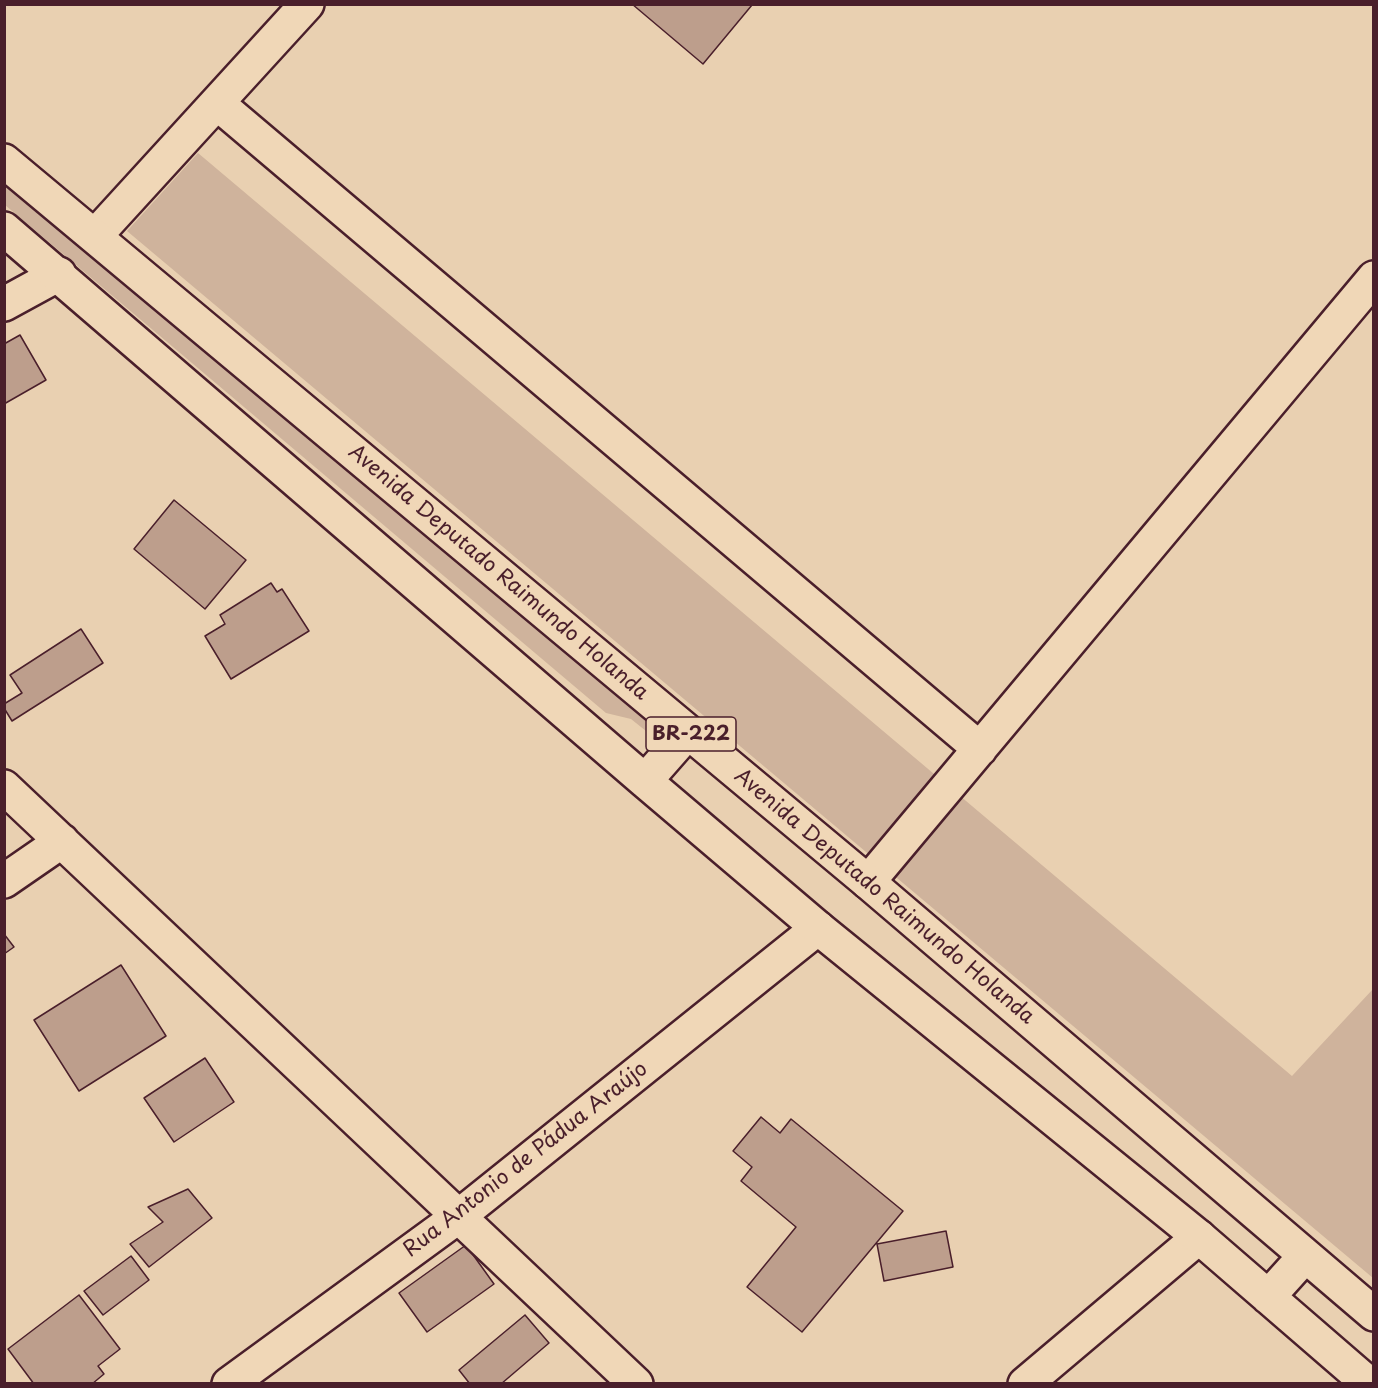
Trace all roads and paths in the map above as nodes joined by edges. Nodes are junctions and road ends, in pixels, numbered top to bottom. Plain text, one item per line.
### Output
1 (308, 4) edge
2 (217, 103) junction
3 (4, 161) edge
4 (4, 229) edge
5 (94, 236) junction
6 (59, 274) junction
7 (1374, 278) edge
8 (4, 304) edge
9 (688, 732) junction
10 (980, 749) junction
11 (645, 781) junction
12 (4, 787) edge
13 (62, 842) junction
14 (4, 881) edge
15 (868, 882) junction
16 (818, 927) junction
17 (459, 1216) junction
18 (1199, 1237) junction
19 (1305, 1256) junction
20 (1268, 1298) junction
21 (1374, 1314) edge
22 (229, 1383) edge
23 (636, 1383) edge
24 (1025, 1383) edge
25 (1369, 1383) edge

1 - 2 street
2 - 5 street
2 - 10 street
3 - 5 street, Avenida Deputado Raimundo Holanda / BR-222
4 - 6 street, BR-222
5 - 9 street, Avenida Deputado Raimundo Holanda / BR-222
6 - 8 street
6 - 11 street, BR-222
7 - 10 street
9 - 11 street
9 - 15 street, Avenida Deputado Raimundo Holanda / BR-222
10 - 15 street
11 - 16 street, BR-222
12 - 13 street
13 - 14 street
13 - 17 street
15 - 19 street, Avenida Deputado Raimundo Holanda / BR-222
16 - 17 street, Rua Antonio de Pádua Araújo
16 - 18 street, BR-222
17 - 22 street, Rua Antonio de Pádua Araújo
17 - 23 street
18 - 20 street, BR-222
18 - 24 street
19 - 20 street
19 - 21 street, Avenida Deputado Raimundo Holanda / BR-222
20 - 25 street, BR-222

